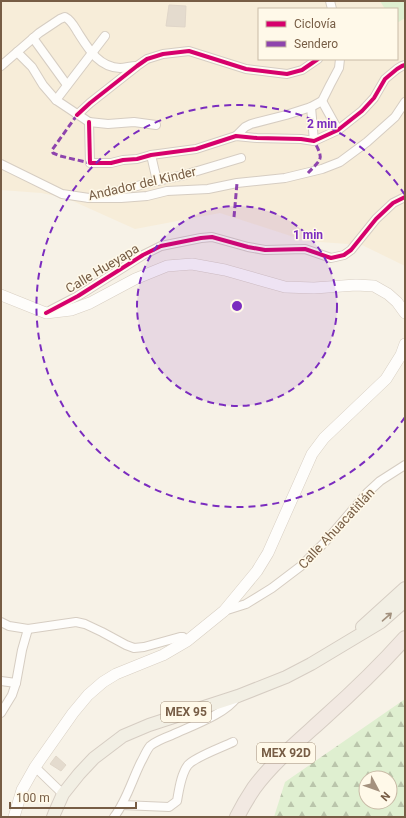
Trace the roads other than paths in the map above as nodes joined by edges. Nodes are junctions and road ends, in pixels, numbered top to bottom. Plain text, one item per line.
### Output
1 (105, 36) dead end
2 (33, 38) junction
3 (17, 52) junction
4 (91, 53) junction
5 (317, 60) edge
6 (340, 60) edge
7 (405, 65) edge
8 (1, 66) edge
9 (137, 66) junction
10 (67, 86) junction
11 (56, 100) junction
12 (322, 101) junction
13 (405, 102) edge
14 (311, 107) junction
15 (77, 115) junction
16 (89, 122) junction
17 (156, 125) dead end
18 (338, 130) junction
19 (236, 136) junction
20 (314, 141) junction
21 (151, 155) junction
22 (241, 158) dead end
23 (1, 164) edge
24 (157, 181) junction
25 (405, 197) edge
26 (89, 198) junction
27 (1, 295) edge
28 (46, 313) junction
29 (405, 313) edge
30 (405, 344) edge
31 (405, 466) edge
32 (405, 588) edge
33 (405, 601) edge
34 (224, 611) junction
35 (1, 622) edge
36 (28, 629) junction
37 (405, 638) edge
38 (187, 641) junction
39 (343, 645) junction
40 (405, 650) edge
41 (1, 681) edge
42 (16, 683) junction
43 (238, 696) junction
44 (346, 698) junction
45 (1, 713) edge
46 (233, 742) dead end
47 (35, 767) junction
48 (63, 794) junction
49 (122, 805) junction
50 (14, 817) edge
51 (53, 817) edge
52 (114, 817) edge
53 (122, 817) edge
54 (237, 817) edge

1 - 4 street
2 - 3 street
2 - 4 street
2 - 10 street
3 - 8 street
3 - 11 street
4 - 9 street
4 - 10 street
5 - 9 street
6 - 12 street
7 - 18 street
9 - 15 street
10 - 11 street
11 - 15 street
12 - 14 street
12 - 18 street
13 - 26 street
14 - 19 street
14 - 20 street
15 - 16 street
16 - 17 street
16 - 21 street
18 - 20 street
19 - 20 street
19 - 21 street
21 - 24 street
22 - 24 street, Andador del Kinder
23 - 26 street, Andador del Kinder
24 - 26 street, Andador del Kinder
25 - 28 street, Calle Hueyapa
27 - 28 main road
28 - 29 main road
30 - 34 main road
31 - 34 street, Calle Ahuacatitlán
32 - 39 main road, MEX 95
39 -> 33 main road, MEX 95
34 - 38 main road
35 - 36 street
36 - 38 street
36 - 42 street
37 - 44 highway, MEX 92D
38 - 47 main road
39 - 43 main road, MEX 95
40 - 44 highway, MEX 92D
41 - 42 street
42 - 45 street
43 - 48 main road, MEX 95
43 - 49 street
44 - 54 highway, MEX 92D
46 - 49 street
47 - 48 street
47 - 50 main road
48 - 51 main road, MEX 95
49 - 52 street
49 - 53 street

